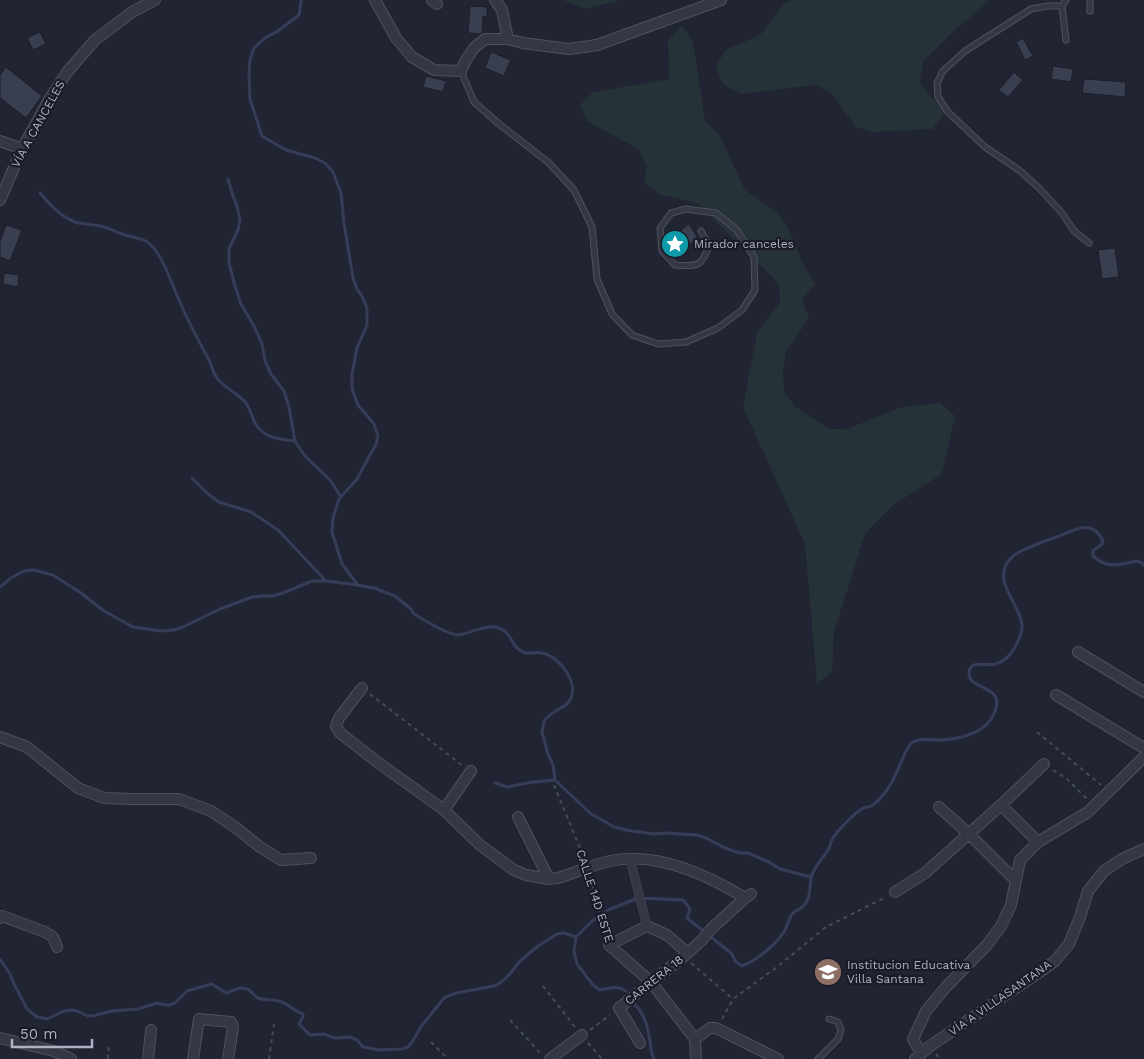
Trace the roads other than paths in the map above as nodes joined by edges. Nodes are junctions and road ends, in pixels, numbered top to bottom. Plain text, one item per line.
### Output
1 (155, 0) edge
2 (375, 0) edge
3 (495, 0) edge
4 (721, 0) edge
5 (1066, 0) edge
6 (1090, 0) edge
7 (1062, 6) junction
8 (1090, 11) dead end
9 (508, 39) junction
10 (1066, 40) dead end
11 (461, 71) junction
12 (0, 141) edge
13 (22, 149) junction
14 (0, 200) edge
15 (701, 231) dead end
16 (1089, 243) dead end
17 (1078, 652) dead end
18 (362, 688) road end
19 (1144, 692) edge
20 (1056, 694) dead end
21 (0, 737) edge
22 (1144, 748) edge
23 (1144, 757) edge
24 (1044, 764) road end
25 (470, 771) road end
26 (1002, 805) junction
27 (939, 807) dead end
28 (444, 810) junction
29 (518, 817) dead end
30 (969, 834) junction
31 (1038, 842) junction
32 (1144, 849) edge
33 (311, 858) dead end
34 (630, 859) junction
35 (549, 879) junction
36 (1016, 881) junction
37 (895, 892) road end
38 (0, 918) edge
39 (647, 926) junction
40 (56, 947) dead end
41 (686, 955) junction
42 (651, 982) junction
43 (829, 1019) dead end
44 (151, 1030) dead end
45 (582, 1035) road end
46 (0, 1038) edge
47 (695, 1039) junction
48 (640, 1043) dead end
49 (918, 1056) edge
50 (71, 1059) edge
51 (148, 1059) edge
52 (193, 1059) edge
53 (228, 1059) edge
54 (550, 1059) edge
55 (696, 1059) edge
56 (778, 1059) edge
57 (818, 1059) edge

1 - 13 street, VÍA A CANCELES
2 - 11 street
3 - 9 street
4 - 9 street
5 - 7 lane
6 - 8 lane
7 - 10 lane
7 - 16 lane
9 - 11 street
11 - 15 lane
12 - 13 street
13 - 14 street, VÍA A CANCELES
17 - 19 street
18 - 28 street
20 - 22 street
21 - 33 street
23 - 31 street
24 - 26 street
25 - 28 street
26 - 30 street
26 - 31 street
27 - 30 street
28 - 35 street
29 - 35 street
30 - 36 street
30 - 37 street
31 - 36 street
32 - 49 street, VÍA A VILLASANTANA
34 - 35 street
34 - 39 street
34 - 41 street, CARRERA 18
36 - 49 street
38 - 40 street
39 - 41 street
39 - 42 street, CALLE 14D ESTE
41 - 42 street, CARRERA 18
42 - 47 street, CALLE 14D ESTE
42 - 48 street, CARRERA 18
43 - 57 lane
44 - 51 street
45 - 54 street
46 - 50 street
47 - 55 street
47 - 56 street
52 - 53 street

